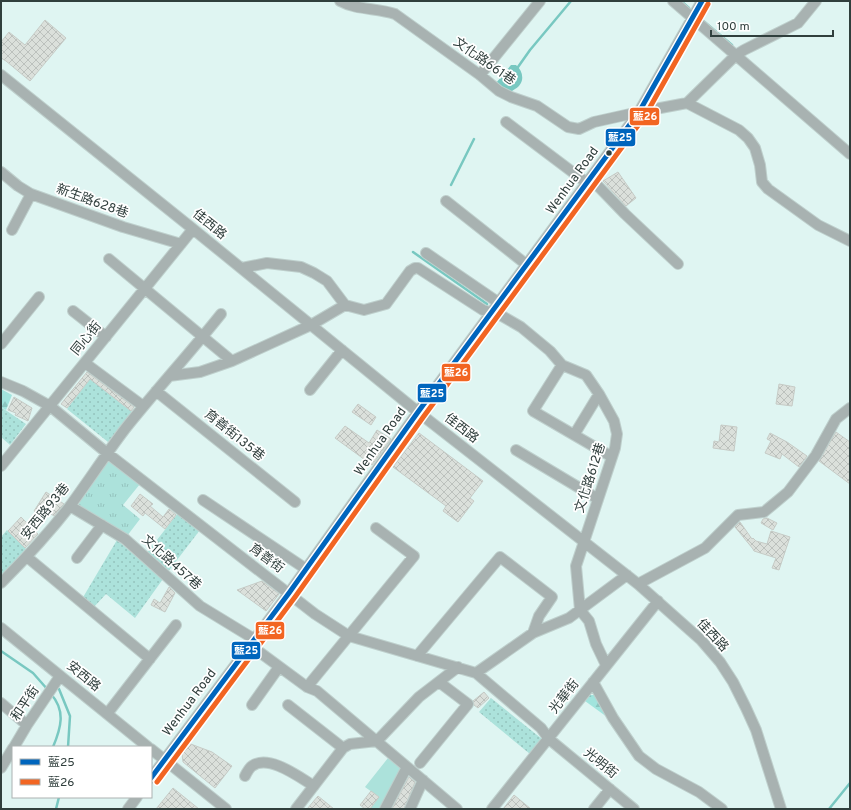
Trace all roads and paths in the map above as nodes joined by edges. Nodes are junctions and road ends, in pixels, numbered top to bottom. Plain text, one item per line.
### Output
1 (340, 1) edge
2 (540, 1) edge
3 (673, 1) edge
4 (702, 1) edge
5 (816, 1) edge
6 (692, 17) junction
7 (736, 55) junction
8 (1, 75) edge
9 (480, 75) junction
10 (687, 103) junction
11 (639, 112) junction
12 (506, 122) dead end
13 (850, 154) edge
14 (1, 172) edge
15 (588, 182) junction
16 (31, 194) junction
17 (446, 201) dead end
18 (193, 229) junction
19 (12, 230) dead end
20 (850, 241) edge
21 (181, 244) junction
22 (426, 252) dead end
23 (109, 259) dead end
24 (678, 264) dead end
25 (527, 265) junction
26 (242, 268) junction
27 (145, 289) junction
28 (38, 297) dead end
29 (499, 303) junction
30 (345, 305) junction
31 (73, 311) dead end
32 (492, 312) junction
33 (221, 314) dead end
34 (311, 325) junction
35 (106, 337) junction
36 (203, 337) junction
37 (1, 344) edge
38 (342, 350) junction
39 (232, 361) junction
40 (85, 363) junction
41 (562, 365) junction
42 (169, 376) junction
43 (1, 382) edge
44 (310, 390) dead end
45 (156, 391) junction
46 (599, 394) junction
47 (50, 406) junction
48 (143, 406) junction
49 (850, 408) edge
50 (418, 412) junction
51 (574, 435) junction
52 (516, 450) dead end
53 (106, 453) junction
54 (612, 457) junction
55 (1, 466) edge
56 (598, 498) junction
57 (203, 500) dead end
58 (295, 502) dead end
59 (70, 506) junction
60 (102, 525) junction
61 (376, 528) dead end
62 (584, 542) junction
63 (27, 557) junction
64 (77, 558) dead end
65 (306, 569) junction
66 (626, 575) junction
67 (1, 583) edge
68 (638, 584) junction
69 (289, 593) junction
70 (658, 600) junction
71 (580, 610) junction
72 (176, 625) dead end
73 (1, 628) edge
74 (533, 633) junction
75 (349, 636) junction
76 (252, 642) junction
77 (417, 656) junction
78 (150, 659) junction
79 (606, 665) junction
80 (279, 667) junction
81 (458, 667) junction
82 (476, 673) junction
83 (60, 676) junction
84 (440, 682) junction
85 (593, 682) junction
86 (307, 687) junction
87 (1, 703) edge
88 (288, 705) dead end
89 (252, 706) dead end
90 (107, 714) junction
91 (27, 725) junction
92 (549, 739) junction
93 (377, 741) junction
94 (14, 746) edge
95 (147, 746) edge
96 (343, 748) junction
97 (12, 750) edge
98 (152, 750) edge
99 (164, 760) junction
100 (420, 763) dead end
101 (1, 766) edge
102 (407, 767) junction
103 (245, 776) dead end
104 (152, 777) edge
105 (423, 780) junction
106 (314, 786) junction
107 (610, 789) junction
108 (136, 798) edge
109 (128, 809) edge
110 (226, 809) edge
111 (296, 809) edge
112 (385, 809) edge
113 (410, 809) edge
114 (457, 809) edge
115 (493, 809) edge
116 (594, 809) edge
117 (634, 809) edge
118 (722, 809) edge
119 (781, 809) edge

1 - 9 street, 文化路661巷
2 - 9 street
3 - 6 street
4 - 6 street, Wenhua Road
5 - 7 street
6 - 7 street
6 - 11 street, Wenhua Road
7 - 10 street
7 - 13 street
8 - 18 street, 佳西路
9 - 11 street, 文化路661巷
10 - 11 street, 文化路661巷
10 - 20 street
11 - 15 street, Wenhua Road
12 - 15 street
14 - 16 street, 新生路628巷
15 - 24 street
15 - 25 street, Wenhua Road
16 - 19 street
16 - 21 street, 新生路628巷
17 - 25 street
18 - 21 street, 同心街
18 - 26 street, 佳西路
21 - 27 street, 同心街
22 - 29 street
23 - 27 street
25 - 29 street, Wenhua Road
26 - 30 street
26 - 34 street, 佳西路
27 - 35 street, 同心街
27 - 36 street
28 - 37 street
29 - 32 street, Wenhua Road
30 - 32 street, 文化路612巷
30 - 34 street
31 - 35 street
32 - 41 street, 文化路612巷
32 - 50 street, Wenhua Road
33 - 36 street
34 - 38 street, 佳西路
34 - 39 street
35 - 40 street, 同心街
36 - 39 street
36 - 42 street
38 - 44 street
38 - 50 street, 佳西路
39 - 42 street
40 - 47 street, 同心街
40 - 48 street
41 - 46 street, 文化路612巷
41 - 51 street
42 - 45 street
43 - 47 street, 育善街
45 - 48 street
45 - 58 street, 育善街135巷
46 - 51 street
46 - 54 street, 文化路612巷
47 - 53 street, 育善街
47 - 55 street, 同心街
48 - 53 street
49 - 68 street
50 - 62 street, 佳西路
50 - 65 street, Wenhua Road
51 - 54 street
52 - 56 street
53 - 59 street, 安西路93巷
53 - 69 street, 育善街
54 - 56 street, 文化路612巷
56 - 62 street, 文化路612巷
57 - 65 street
59 - 60 street, 文化路457巷
59 - 63 street, 安西路93巷
60 - 64 street
60 - 76 street, 文化路457巷
61 - 75 street
62 - 66 street, 佳西路
62 - 71 street, 文化路612巷
63 - 67 street, 安西路93巷
63 - 78 street
65 - 69 street, Wenhua Road
66 - 68 street, 佳西路
66 - 71 street
68 - 70 street, 佳西路
69 - 75 street, 育善街
69 - 76 street, Wenhua Road
70 - 79 street, 光華街
70 - 119 street, 佳西路
71 - 74 street
71 - 79 street
72 - 78 street
73 - 83 street, 安西路
74 - 77 street
74 - 82 street
75 - 77 street, 育善街
75 - 86 street
76 - 80 street, 文化路457巷
76 - 99 street, Wenhua Road
77 - 81 street, 育善街
78 - 90 street
79 - 85 street, 光華街
80 - 86 street, 文化路457巷
80 - 89 street
81 - 82 street, 育善街
81 - 84 street
82 - 92 street, 育善街
83 - 90 street, 安西路
83 - 91 street, 和平街
84 - 93 street
84 - 100 street
85 - 92 street, 光華街
85 - 118 street
86 - 93 street, 文化路457巷
87 - 91 street
88 - 96 street
90 - 95 street, 安西路
91 - 94 street, 和平街
92 - 107 street, 光明街
92 - 115 street, 光華街
93 - 96 street
93 - 102 street, 文化路457巷
96 - 106 street
97 - 101 street, 和平街
98 - 99 street
99 - 104 street, Wenhua Road
99 - 110 street
102 - 105 street, 文化路457巷
102 - 112 street
103 - 106 street
105 - 113 street
105 - 114 street, 文化路457巷
106 - 111 street
107 - 116 street
107 - 117 street, 光明街
108 - 109 street

